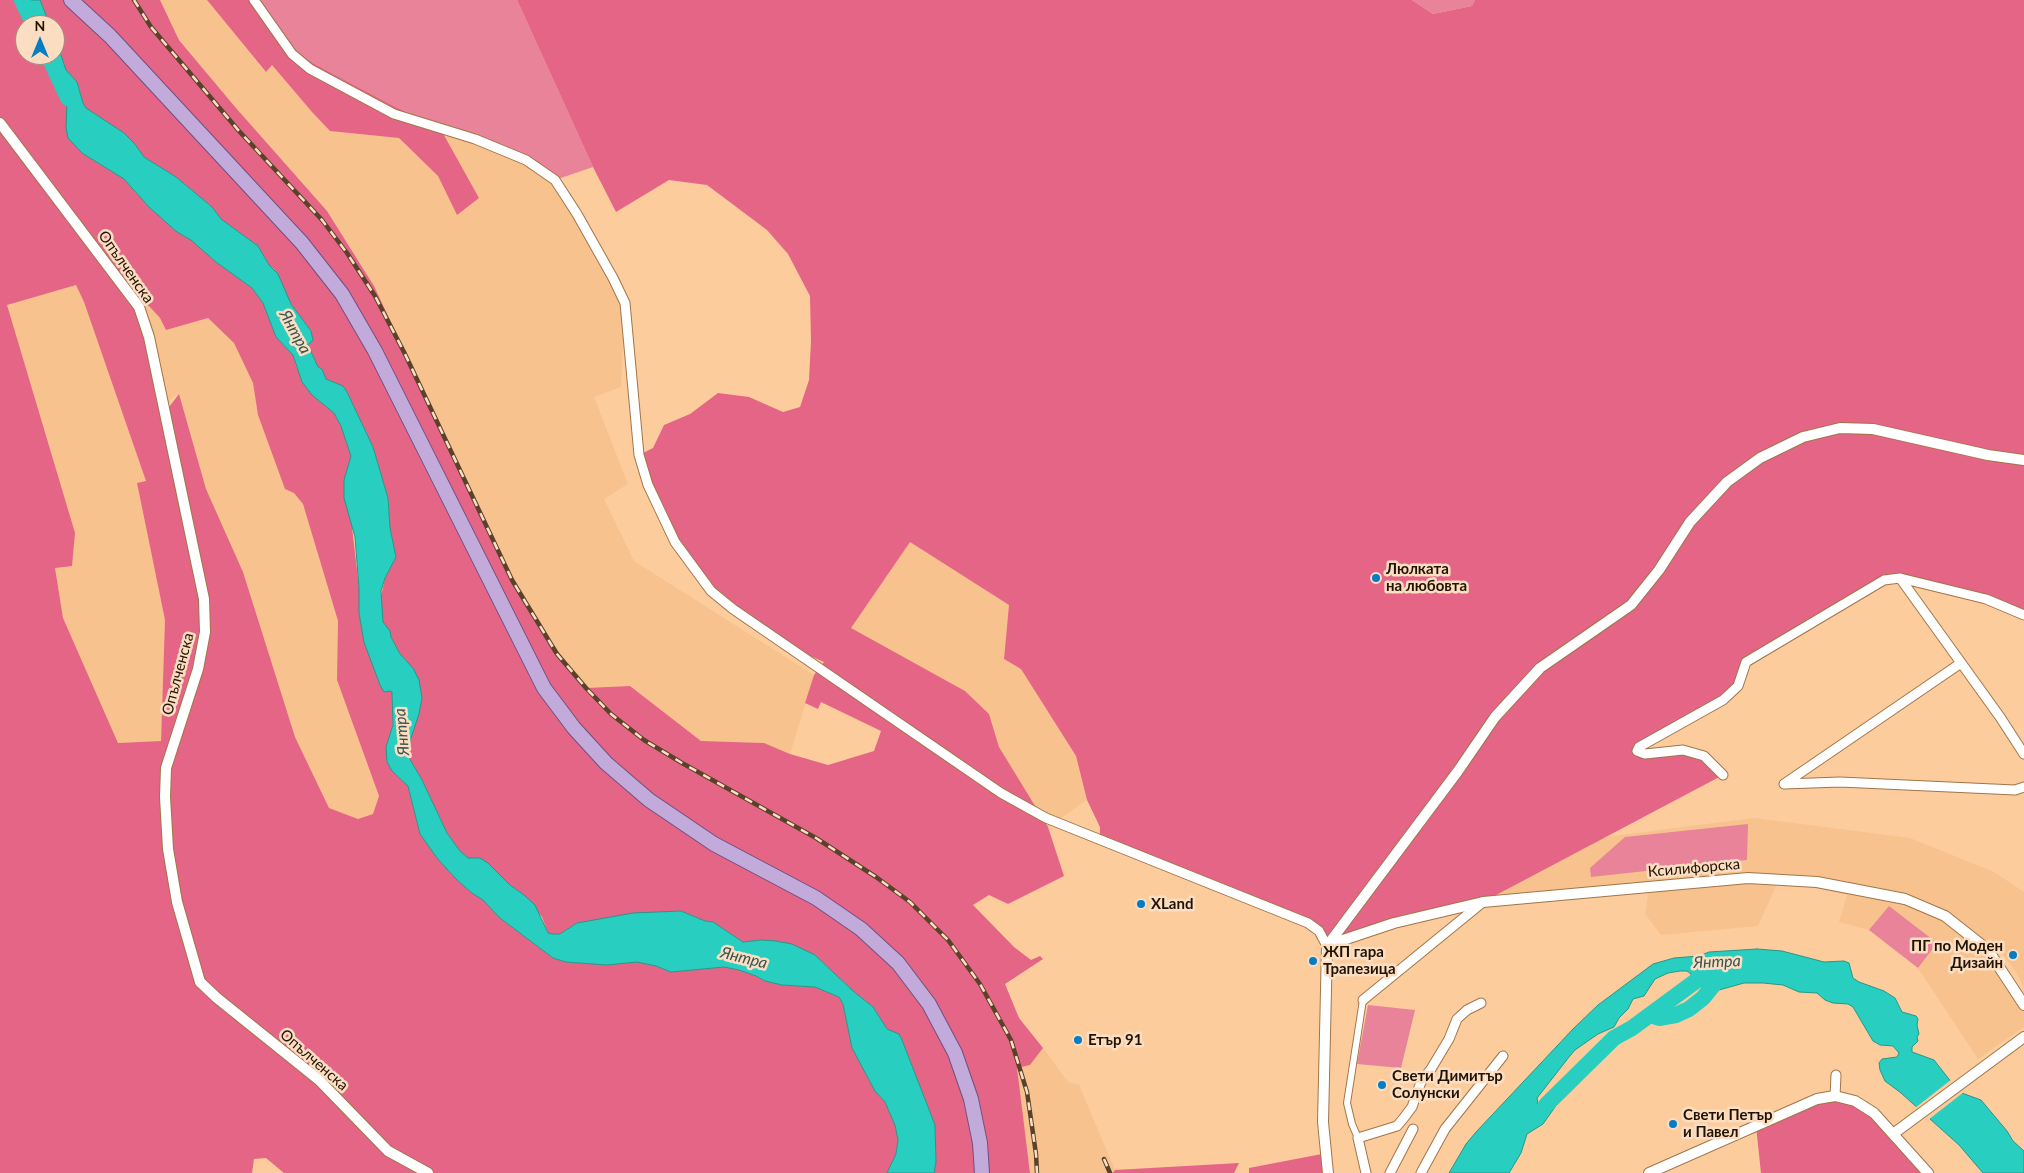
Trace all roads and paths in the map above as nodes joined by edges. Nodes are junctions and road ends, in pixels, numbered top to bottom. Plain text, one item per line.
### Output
1 (71, 0) edge
2 (254, 0) edge
3 (0, 122) edge
4 (2024, 460) edge
5 (1900, 578) junction
6 (2024, 615) edge
7 (1961, 663) junction
8 (2024, 754) edge
9 (1723, 775) dead end
10 (2024, 787) edge
11 (1483, 902) junction
12 (1327, 946) junction
13 (1363, 1000) joint
14 (1481, 1003) dead end
15 (2024, 1005) edge
16 (2024, 1036) edge
17 (1503, 1056) dead end
18 (1836, 1075) dead end
19 (1835, 1096) junction
20 (1413, 1129) dead end
21 (1893, 1134) junction
22 (1358, 1138) junction
23 (428, 1173) edge
24 (982, 1173) edge
25 (1328, 1173) edge
26 (1366, 1173) edge
27 (1390, 1173) edge
28 (1421, 1173) edge
29 (1649, 1173) edge
30 (1928, 1173) edge

1 - 24 main road
2 - 12 street
3 - 23 street, Опълченска
4 - 12 street
5 - 6 street
5 - 7 street
5 - 9 street
7 - 8 street
7 - 10 street
11 - 12 street, Ксилифорска
11 - 13 street
11 - 15 street, Ксилифорска
12 - 25 street
13 - 22 street
14 - 22 street
16 - 21 street
17 - 28 street
18 - 19 street
19 - 21 street
19 - 29 street
20 - 27 street
21 - 30 street
22 - 26 street

